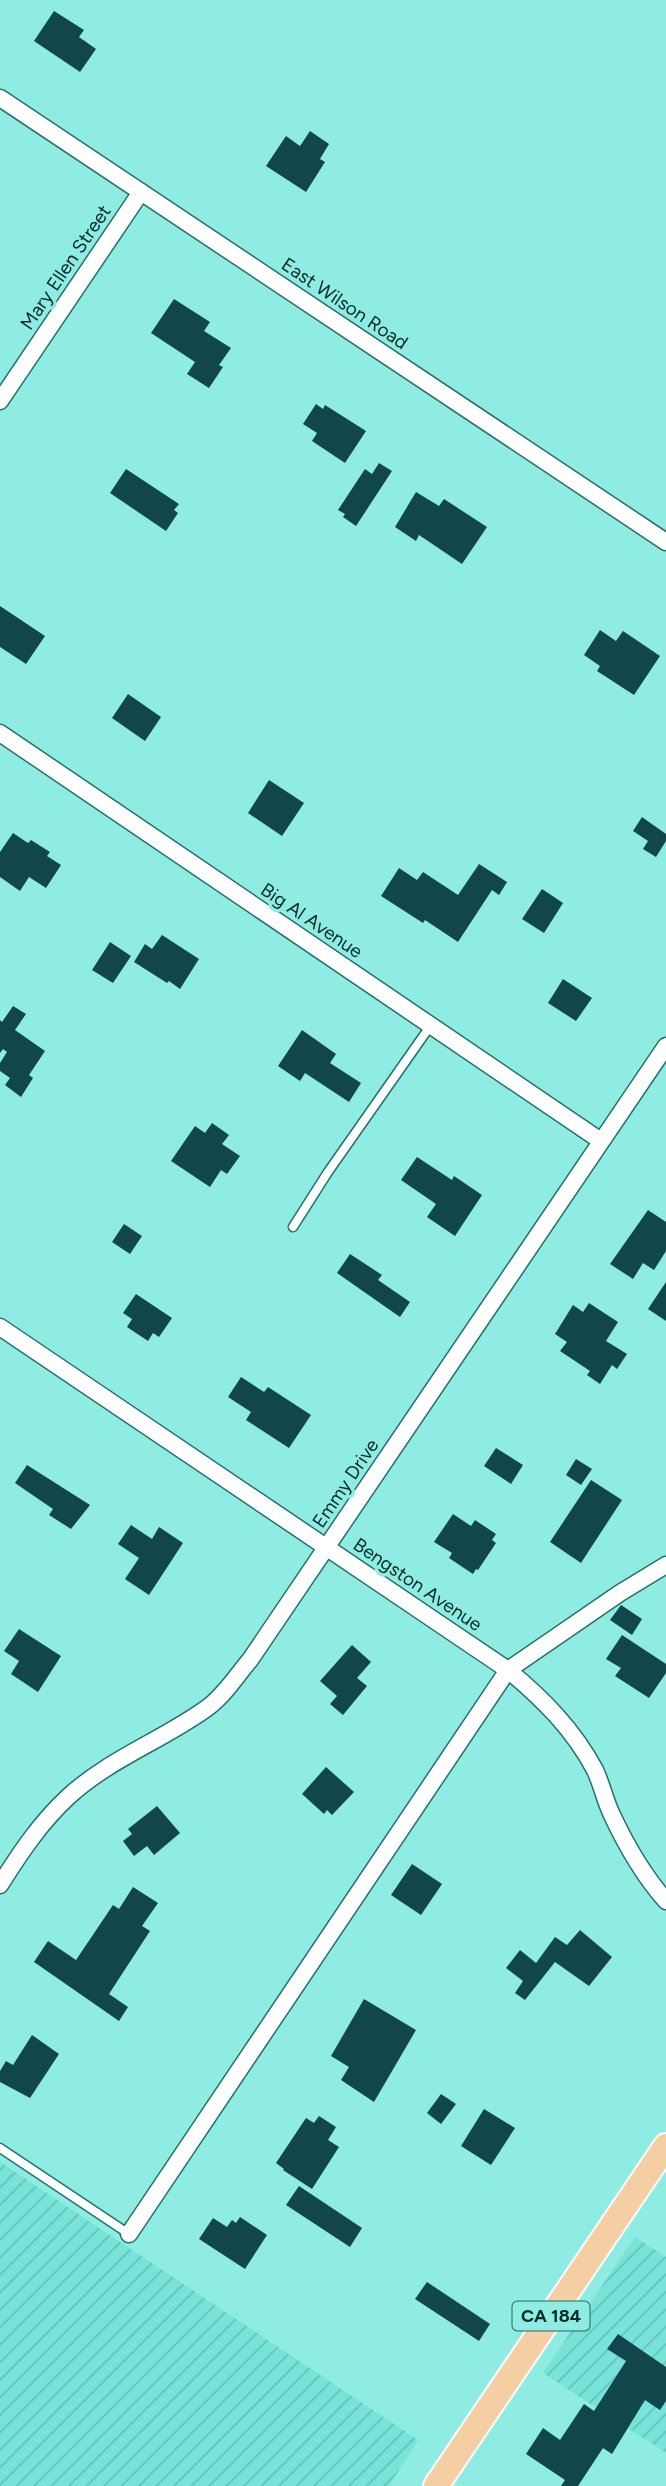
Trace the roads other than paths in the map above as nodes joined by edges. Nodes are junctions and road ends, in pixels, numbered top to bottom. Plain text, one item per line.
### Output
1 (0, 97) edge
2 (141, 192) junction
3 (0, 401) edge
4 (666, 542) edge
5 (0, 733) edge
6 (431, 1026) junction
7 (666, 1046) edge
8 (601, 1141) junction
9 (293, 1227) dead end
10 (0, 1327) edge
11 (326, 1548) junction
12 (666, 1565) edge
13 (508, 1671) junction
14 (1, 1881) edge
15 (666, 1901) edge
16 (666, 2146) edge
17 (0, 2148) edge
18 (129, 2234) joint
19 (436, 2486) edge

1 - 2 street, East Wilson Road
2 - 3 street, Mary Ellen Street
2 - 4 street, East Wilson Road
5 - 6 street, Big Al Avenue
6 - 8 street, Big Al Avenue
6 - 9 lane
7 - 8 street, Emmy Drive
8 - 11 street, Emmy Drive
10 - 11 street, Bengston Avenue
11 - 13 street, Bengston Avenue
11 - 14 street, Emmy Drive
12 - 13 street
13 - 15 street, Bengston Avenue
13 - 18 street
16 - 19 main road, CA 184
17 - 18 lane

